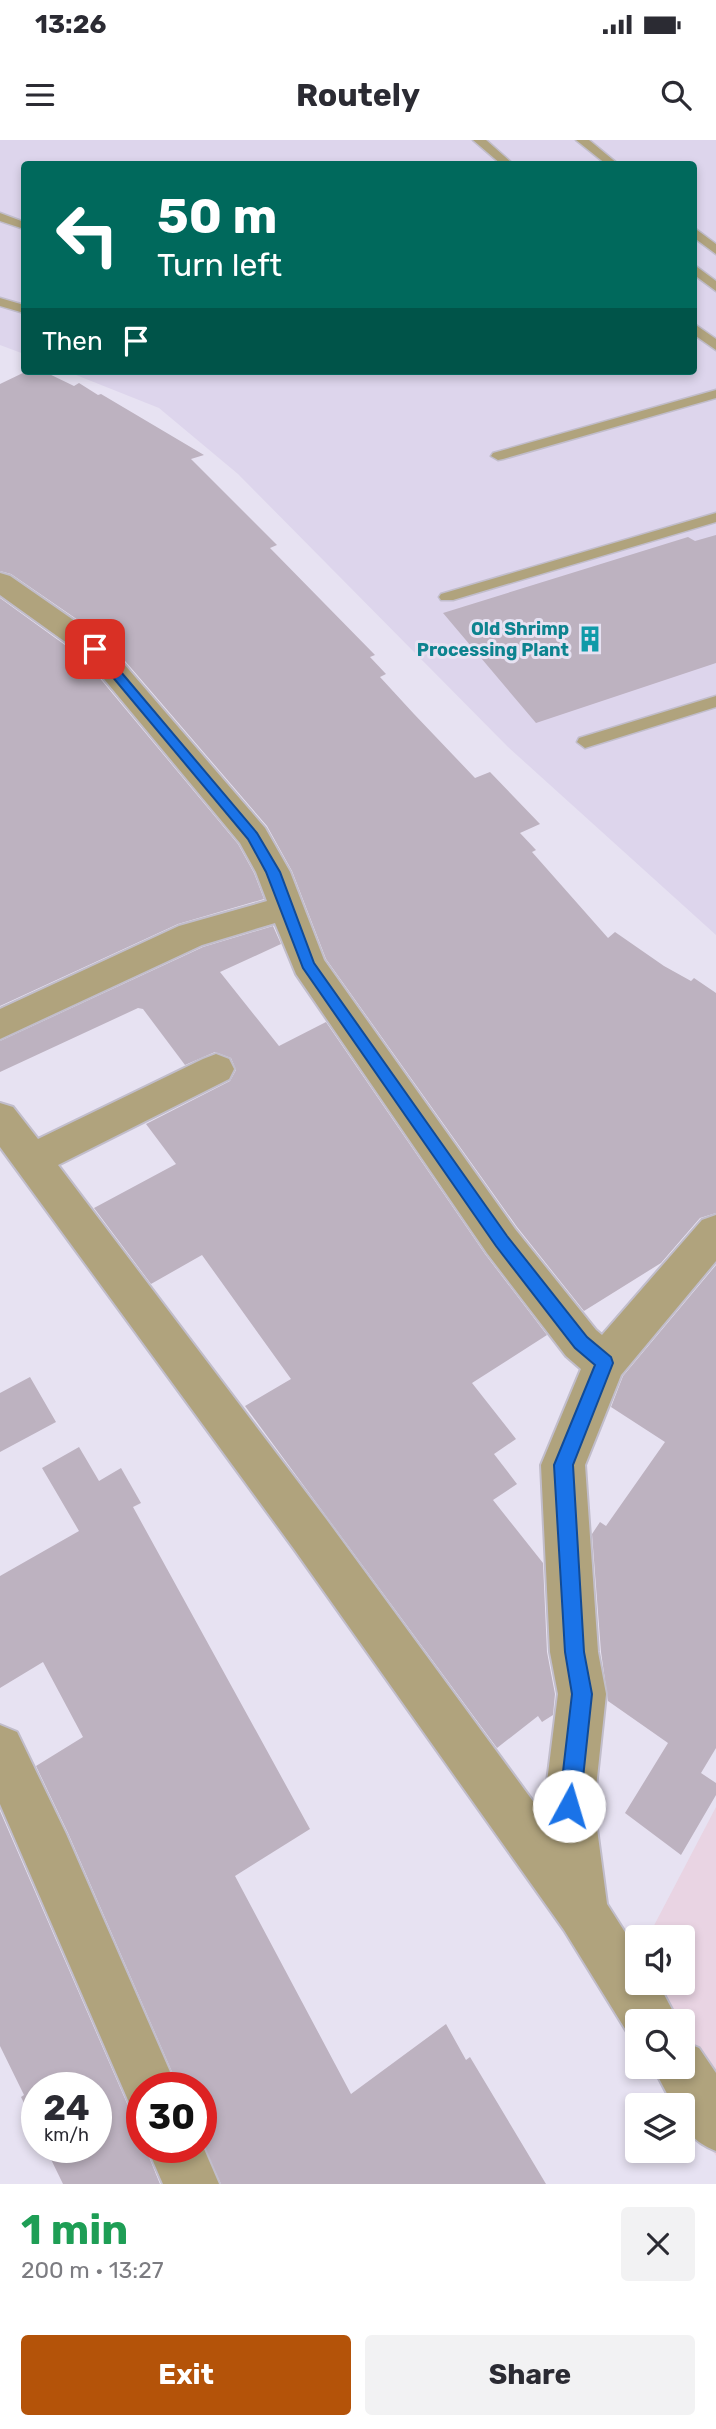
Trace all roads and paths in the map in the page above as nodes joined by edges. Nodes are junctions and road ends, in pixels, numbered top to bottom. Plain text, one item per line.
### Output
1 (479, 140) edge
2 (582, 140) edge
3 (504, 161) edge
4 (608, 161) edge
5 (0, 217) edge
6 (21, 225) edge
7 (697, 234) edge
8 (716, 250) edge
9 (697, 271) edge
10 (716, 287) edge
11 (0, 302) edge
12 (21, 308) edge
13 (697, 330) edge
14 (716, 346) edge
15 (716, 394) edge
16 (498, 456) dead end
17 (716, 517) edge
18 (0, 582) edge
19 (447, 597) dead end
20 (716, 701) edge
21 (585, 742) dead end
22 (285, 908) junction
23 (0, 1024) edge
24 (216, 1069) dead end
25 (0, 1118) edge
26 (30, 1161) junction
27 (716, 1232) edge
28 (605, 1363) junction
29 (0, 1749) edge
30 (582, 1912) junction
31 (643, 2009) edge
32 (143, 2072) edge
33 (688, 2079) edge
34 (716, 2123) edge
35 (182, 2163) edge
36 (191, 2184) edge

1 - 3 lane
2 - 4 lane
5 - 6 lane
7 - 8 lane
9 - 10 lane
11 - 12 lane
13 - 14 lane
15 - 16 lane
17 - 19 lane
18 - 22 street
20 - 21 lane
22 - 23 street
22 - 28 street
24 - 26 street
25 - 26 street
26 - 30 street
27 - 28 street
28 - 30 street
29 - 32 street
30 - 31 street
33 - 34 street
35 - 36 street

